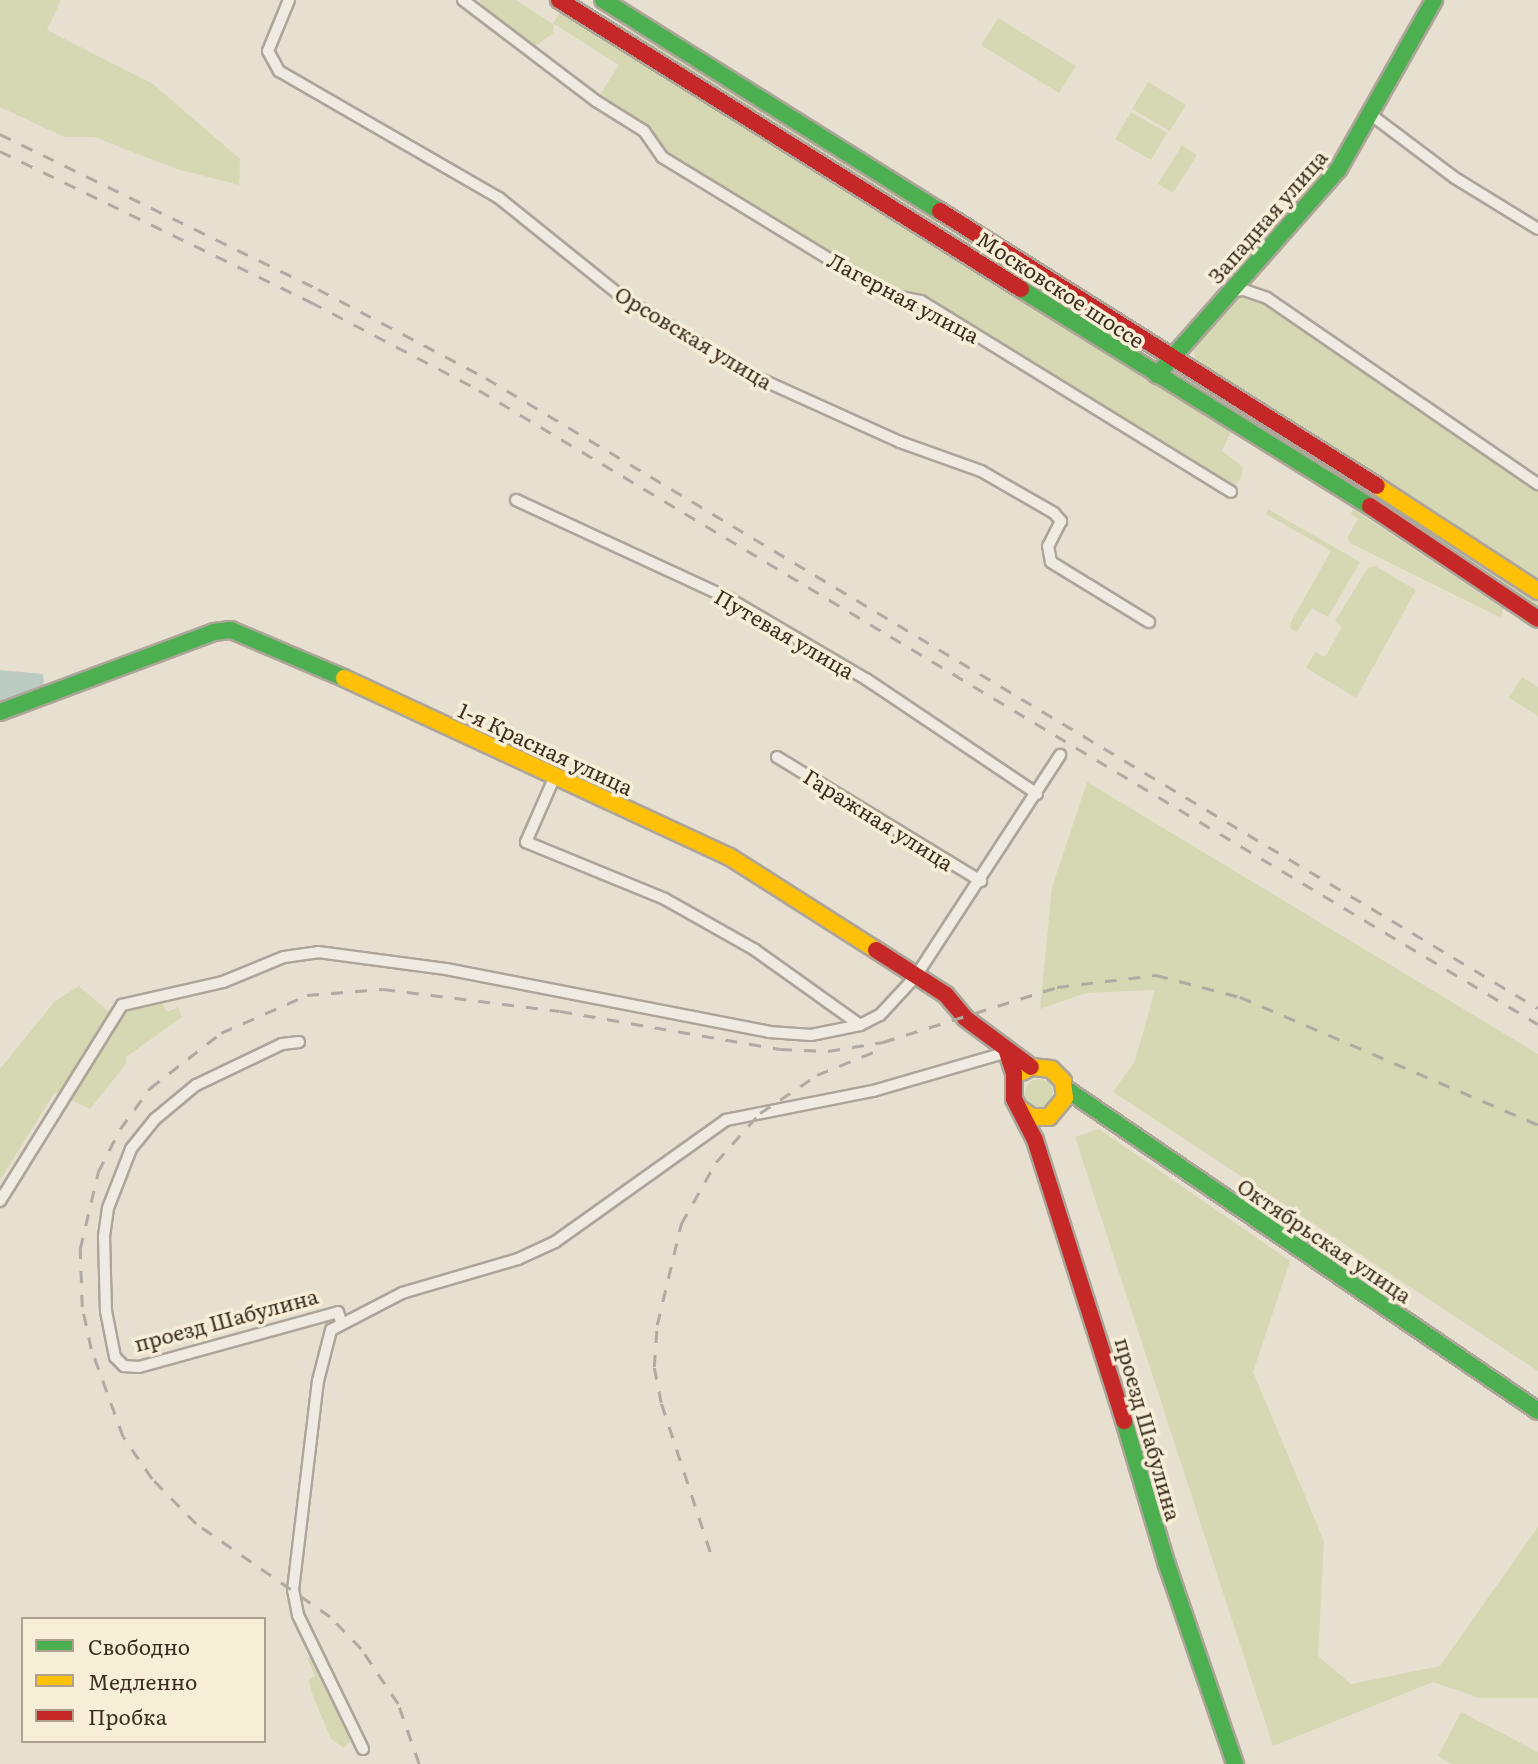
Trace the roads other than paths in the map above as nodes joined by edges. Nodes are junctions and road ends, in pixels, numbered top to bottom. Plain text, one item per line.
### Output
1 (289, 0) edge
2 (463, 0) edge
3 (559, 0) edge
4 (603, 0) edge
5 (1434, 0) edge
6 (1370, 114) junction
7 (1538, 229) edge
8 (1229, 292) junction
9 (1173, 356) junction
10 (1157, 375) junction
11 (1538, 484) edge
12 (1231, 492) dead end
13 (516, 500) dead end
14 (1538, 591) edge
15 (1538, 619) edge
16 (1149, 622) dead end
17 (0, 712) edge
18 (1060, 755) dead end
19 (777, 757) dead end
20 (555, 776) junction
21 (1037, 794) junction
22 (981, 881) junction
23 (916, 976) junction
24 (860, 1025) junction
25 (299, 1042) dead end
26 (1007, 1052) junction
27 (1031, 1067) junction
28 (1015, 1083) junction
29 (1064, 1098) junction
30 (1018, 1107) junction
31 (1041, 1118) junction
32 (1035, 1140) junction
33 (0, 1201) edge
34 (341, 1322) junction
35 (1538, 1411) edge
36 (363, 1749) dead end
37 (1235, 1764) edge

1 - 16 street, Орсовская улица
2 - 12 street, Лагерная улица
3 - 10 street, Московское шоссе
4 - 9 street, Московское шоссе
5 - 6 street, Западная улица
6 - 7 street
6 - 8 street, Западная улица
8 - 9 street, Западная улица
8 - 11 street
9 - 10 street, Западная улица
9 - 14 street, Московское шоссе
10 - 15 street, Московское шоссе
13 - 21 street, Путевая улица
17 - 20 street, 1-я Красная улица
18 - 21 street
19 - 22 street, Гаражная улица
20 - 23 street, 1-я Красная улица
20 - 24 street
21 - 22 street
22 - 23 street
23 - 24 street
23 - 26 street, 1-я Красная улица
24 - 33 street
25 - 34 street, проезд Шабулина
26 - 27 street, 1-я Красная улица
26 - 28 street, проезд Шабулина
26 - 34 street
27 - 28 street
27 - 29 street
28 - 30 street, проезд Шабулина
29 - 31 street
29 - 35 street, Октябрьская улица
30 - 31 street
30 - 32 street, проезд Шабулина
31 - 32 street
32 - 37 street, проезд Шабулина
34 - 36 street

